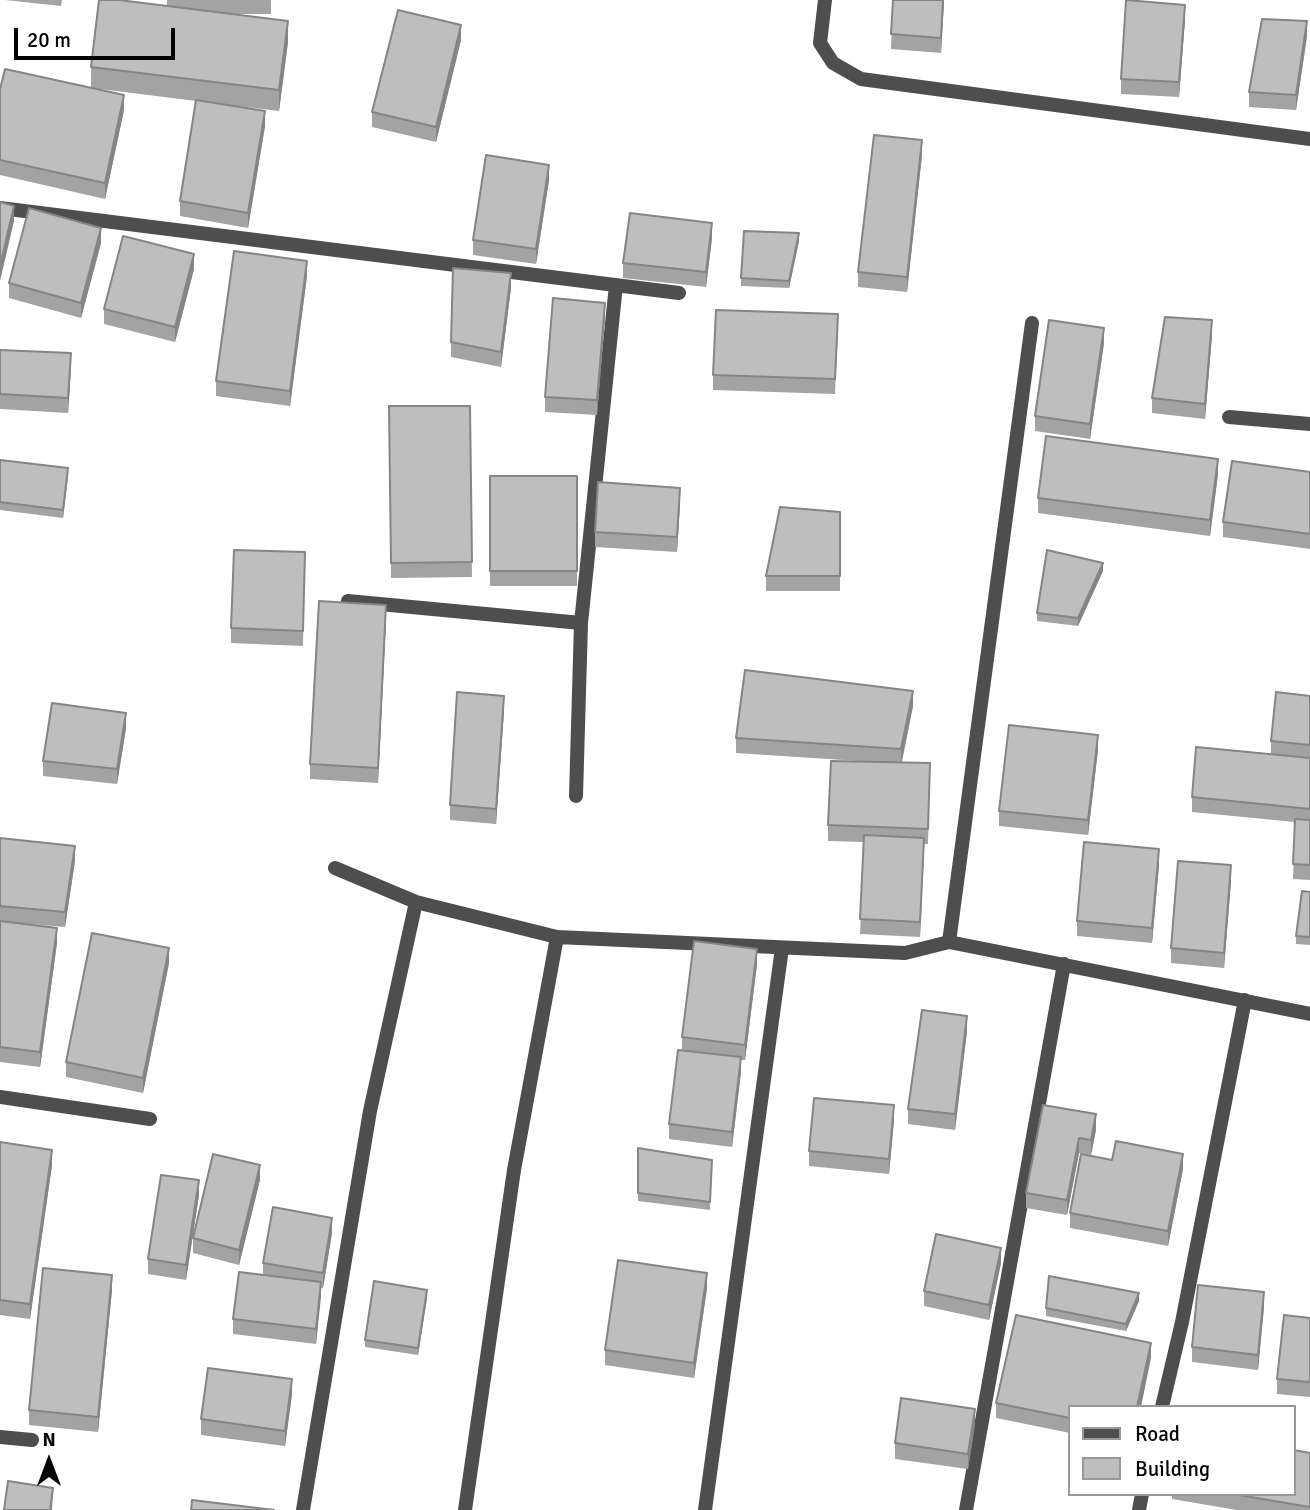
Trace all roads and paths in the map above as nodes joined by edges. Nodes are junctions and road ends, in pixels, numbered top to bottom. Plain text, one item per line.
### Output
1 (825, 0) edge
2 (1310, 139) edge
3 (0, 208) edge
4 (617, 285) junction
5 (679, 293) edge
6 (1032, 323) dead end
7 (1229, 417) dead end
8 (1310, 424) edge
9 (348, 601) edge
10 (581, 623) junction
11 (576, 796) dead end
12 (335, 868) dead end
13 (416, 902) junction
14 (557, 937) junction
15 (949, 942) junction
16 (782, 948) junction
17 (1064, 964) junction
18 (1245, 1000) junction
19 (1310, 1014) edge
20 (0, 1097) edge
21 (150, 1119) dead end
22 (1163, 1405) edge
23 (0, 1437) edge
24 (32, 1440) dead end
25 (303, 1510) edge
26 (465, 1510) edge
27 (705, 1510) edge
28 (966, 1510) edge

1 - 2 street
3 - 4 street
4 - 5 street
4 - 10 street
6 - 15 street
7 - 8 street
9 - 10 street
10 - 11 street
12 - 13 street
13 - 14 street
13 - 25 street
14 - 16 street
14 - 26 street
15 - 16 street
15 - 17 street
16 - 27 street
17 - 18 street
17 - 28 street
18 - 19 street
18 - 22 street
20 - 21 street
23 - 24 street

